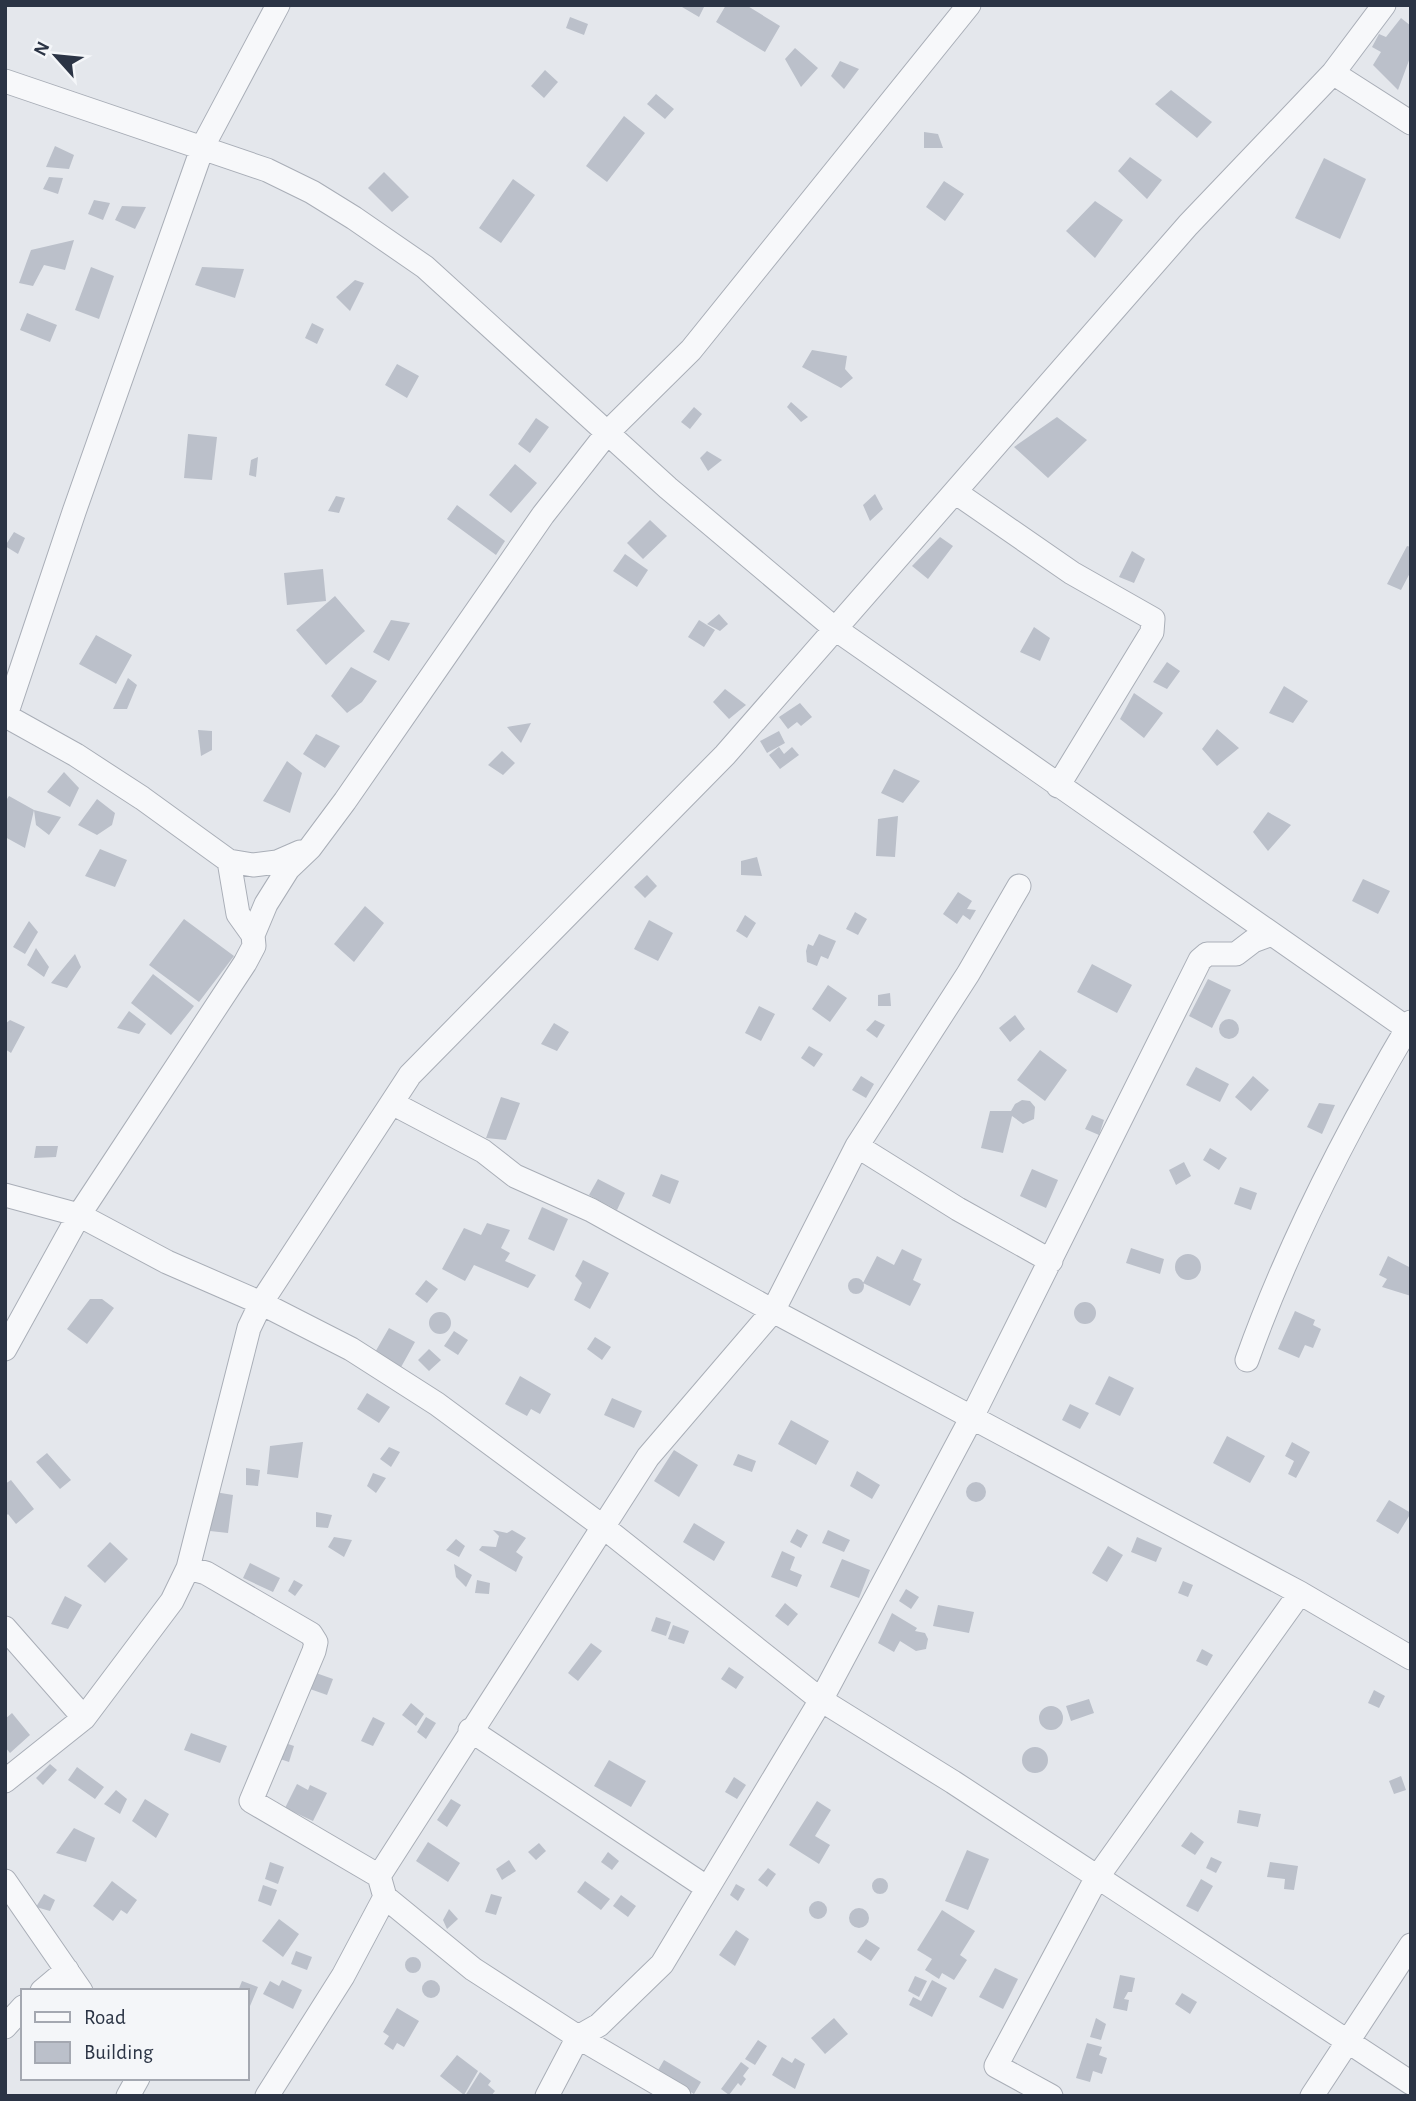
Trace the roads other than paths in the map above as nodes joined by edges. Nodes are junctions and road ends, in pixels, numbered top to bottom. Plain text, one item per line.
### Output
1 (278, 5) edge
2 (969, 5) edge
3 (1384, 5) edge
4 (1333, 73) junction
5 (5, 81) edge
6 (1411, 123) edge
7 (202, 146) junction
8 (608, 432) junction
9 (955, 492) junction
10 (834, 628) junction
11 (6, 717) edge
12 (1058, 786) junction
13 (310, 848) junction
14 (229, 861) junction
15 (1018, 886) dead end
16 (1272, 934) junction
17 (253, 935) junction
18 (1410, 1027) edge
19 (392, 1103) junction
20 (858, 1146) junction
21 (5, 1195) edge
22 (79, 1215) junction
23 (1051, 1261) junction
24 (261, 1303) junction
25 (773, 1311) junction
26 (5, 1349) edge
27 (1247, 1360) dead end
28 (972, 1417) junction
29 (602, 1526) junction
30 (188, 1569) junction
31 (1300, 1593) junction
32 (5, 1628) edge
33 (1411, 1658) edge
34 (821, 1700) junction
35 (84, 1718) junction
36 (470, 1730) junction
37 (5, 1781) edge
38 (1096, 1879) junction
39 (5, 1881) edge
40 (382, 1886) junction
41 (706, 1887) junction
42 (1411, 1945) edge
43 (67, 1970) junction
44 (44, 1989) edge
45 (80, 1989) edge
46 (21, 2009) edge
47 (5, 2027) edge
48 (578, 2037) junction
49 (1347, 2043) junction
50 (138, 2080) edge
51 (140, 2080) edge
52 (1411, 2083) edge
53 (128, 2096) edge
54 (151, 2096) edge
55 (267, 2096) edge
56 (547, 2096) edge
57 (679, 2096) edge
58 (1051, 2096) edge
59 (1312, 2096) edge

1 - 7 street
2 - 8 street
3 - 4 street
4 - 6 street
4 - 9 street
5 - 7 street
7 - 8 street
7 - 11 street
8 - 10 street
8 - 13 street
9 - 10 street
9 - 12 street
10 - 12 street
10 - 19 street
11 - 14 street
12 - 16 street
13 - 14 street
13 - 17 street
14 - 17 street
15 - 20 street
16 - 18 street
16 - 23 street
17 - 22 street
18 - 27 street
19 - 24 street
19 - 25 street
20 - 23 street
20 - 25 street
21 - 22 street
22 - 24 street
22 - 26 street
23 - 28 street
24 - 29 street
24 - 30 street
25 - 28 street
25 - 29 street
28 - 31 street
28 - 34 street
29 - 34 street
29 - 36 street
30 - 35 street
30 - 40 street
31 - 33 street
31 - 38 street
32 - 35 street
34 - 38 street
34 - 41 street
35 - 37 street
36 - 40 street
36 - 41 street
38 - 49 street
38 - 58 street
39 - 43 street
40 - 48 street
40 - 55 street
41 - 48 street
42 - 49 street
43 - 44 street
43 - 45 street
46 - 47 street
48 - 56 street
48 - 57 street
49 - 52 street
49 - 59 street
50 - 53 street
51 - 54 street

